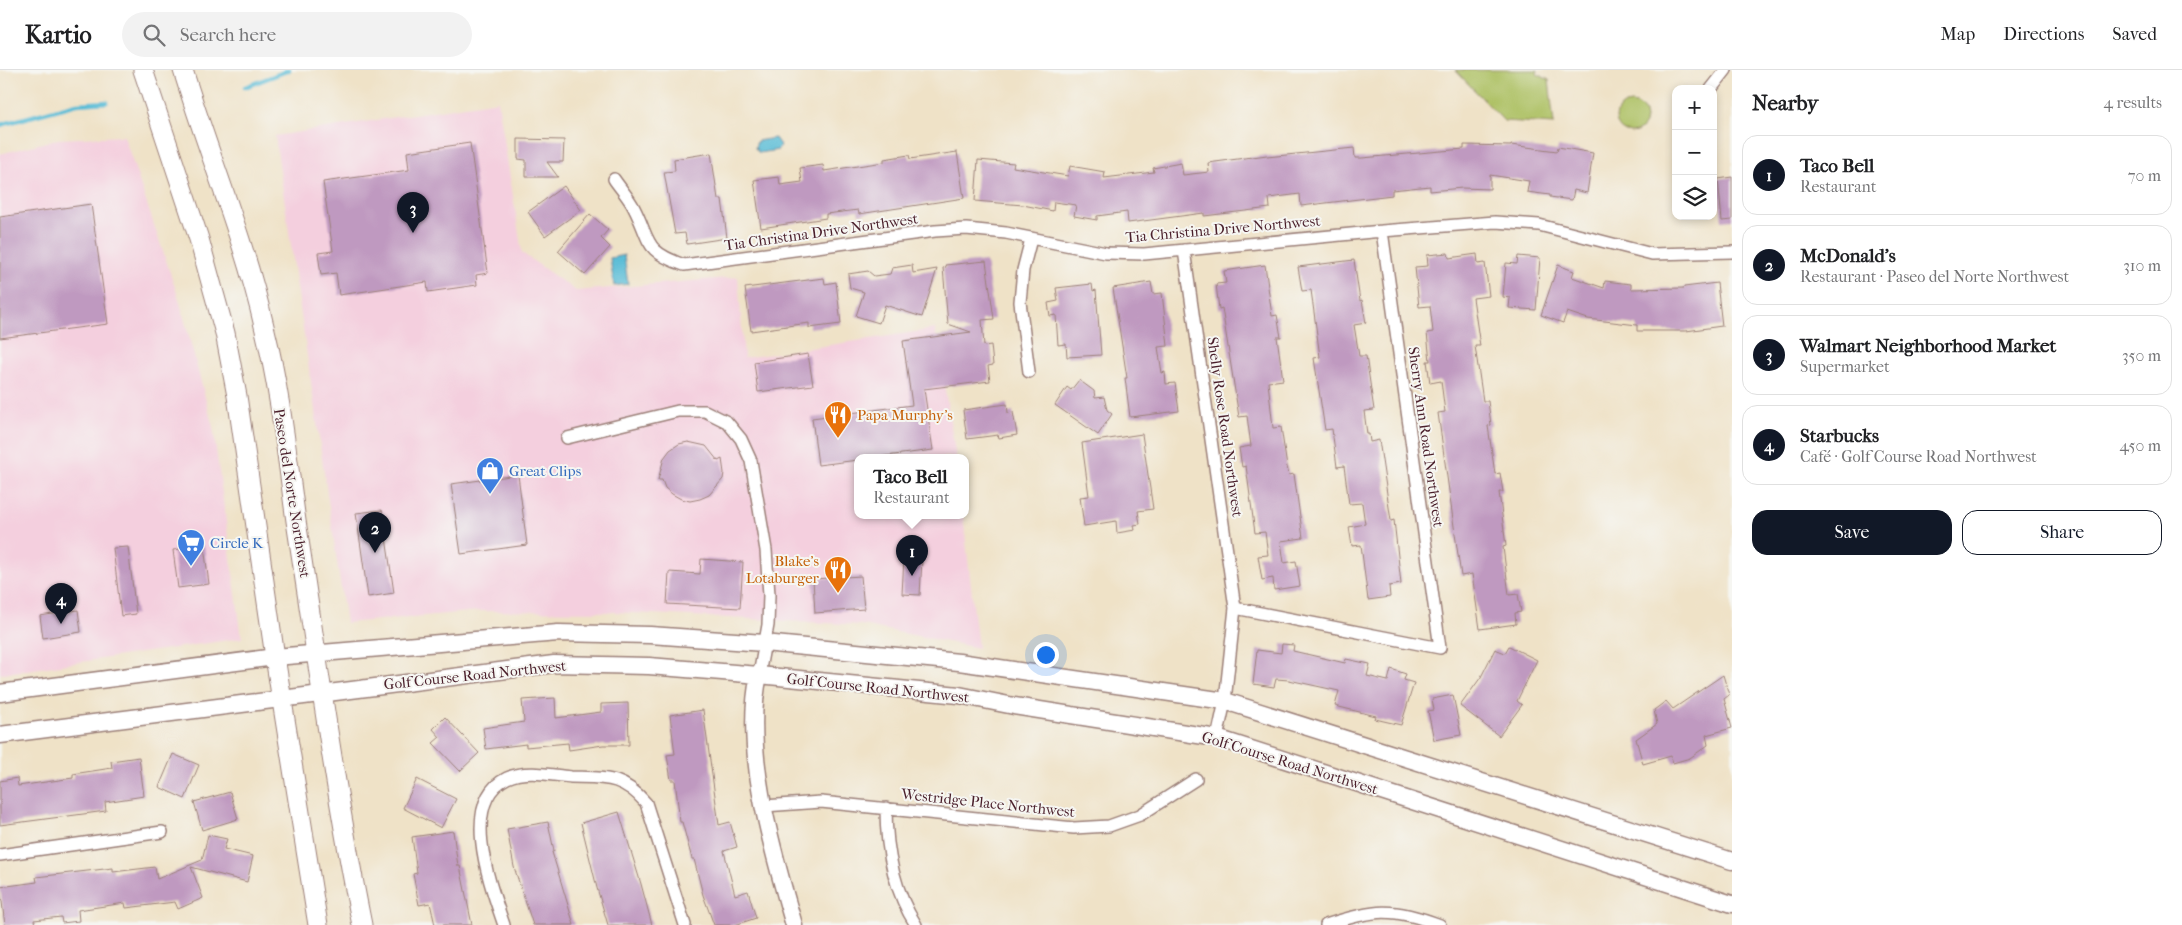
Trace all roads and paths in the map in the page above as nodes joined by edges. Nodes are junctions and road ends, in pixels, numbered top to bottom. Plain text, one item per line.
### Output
1 (143, 70) edge
2 (183, 70) edge
3 (1726, 70) edge
4 (1714, 85) edge
5 (614, 179) dead end
6 (1382, 231) junction
7 (1032, 238) junction
8 (1184, 250) junction
9 (1732, 252) edge
10 (1029, 372) dead end
11 (567, 438) dead end
12 (1236, 608) junction
13 (764, 643) junction
14 (316, 653) junction
15 (275, 657) junction
16 (759, 675) junction
17 (0, 693) edge
18 (322, 693) junction
19 (282, 700) junction
20 (1225, 701) junction
21 (0, 735) edge
22 (1217, 738) junction
23 (1196, 779) dead end
24 (764, 806) junction
25 (886, 808) junction
26 (162, 832) dead end
27 (0, 855) edge
28 (1732, 861) edge
29 (1732, 904) edge
30 (318, 925) edge
31 (362, 925) edge
32 (504, 925) edge
33 (685, 925) edge
34 (794, 925) edge
35 (916, 925) edge
36 (1326, 925) edge
37 (1440, 925) edge

1 - 15 main road
2 - 14 main road, Paseo del Norte Northwest
3 - 4 street
5 - 7 street, Tia Christina Drive Northwest
6 - 8 street, Tia Christina Drive Northwest
6 - 9 street, Tia Christina Drive Northwest
6 - 12 street, Sherry Ann Road Northwest
7 - 8 street, Tia Christina Drive Northwest
7 - 10 street
8 - 12 street, Shelly Rose Road Northwest
11 - 13 street
12 - 20 street
13 - 14 main road
13 - 16 street
13 - 20 main road
14 - 15 main road
14 - 18 main road, Paseo del Norte Northwest
15 - 17 main road
15 - 19 main road
16 - 18 main road, Golf Course Road Northwest
16 - 22 main road, Golf Course Road Northwest
16 - 24 main road
18 - 19 main road, Golf Course Road Northwest
18 - 31 main road, Paseo del Norte Northwest
19 - 21 main road, Golf Course Road Northwest
19 - 30 main road
20 - 22 street
20 - 28 main road
22 - 29 main road, Golf Course Road Northwest
23 - 25 street, Westridge Place Northwest
24 - 25 street, Westridge Place Northwest
24 - 34 main road
25 - 35 street
26 - 27 street
32 - 33 street
36 - 37 street

